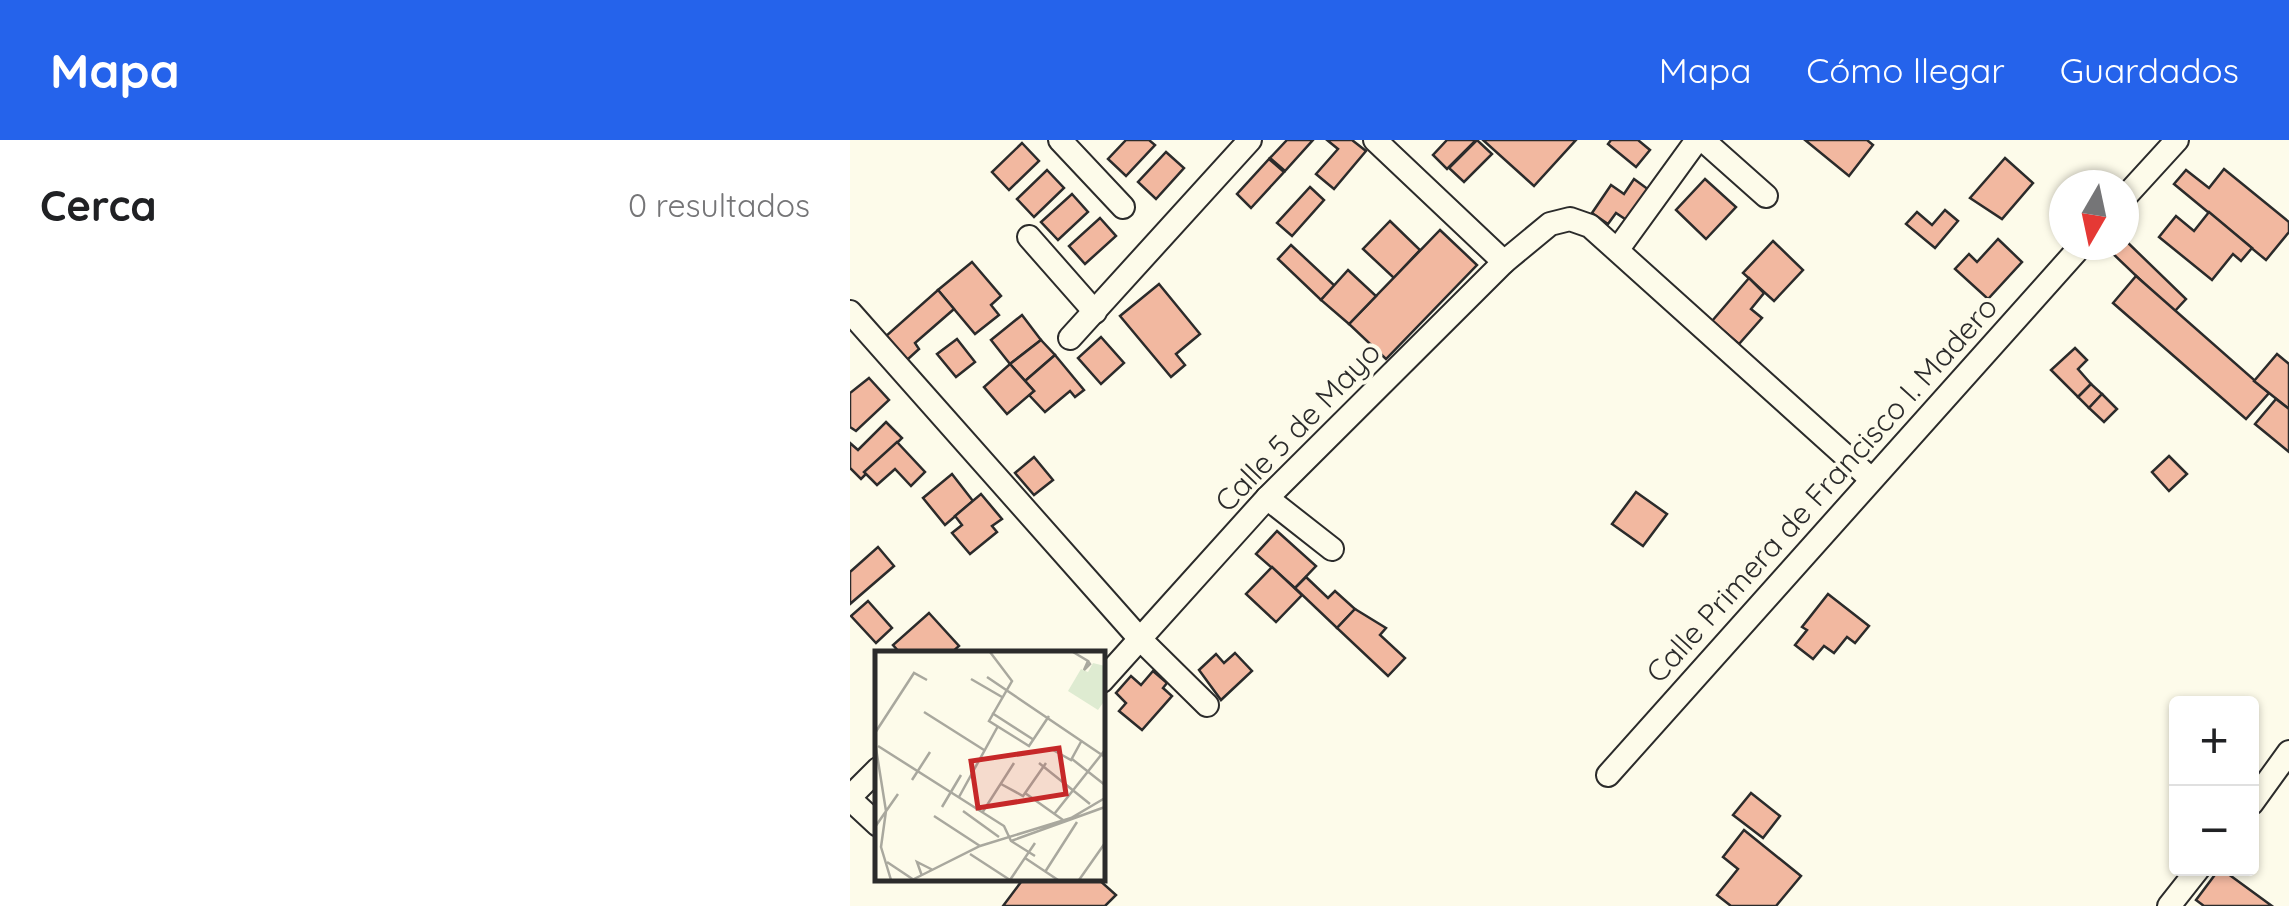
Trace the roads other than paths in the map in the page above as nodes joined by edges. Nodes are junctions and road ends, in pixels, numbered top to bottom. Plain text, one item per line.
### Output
1 (1060, 140) edge
2 (1250, 140) edge
3 (1375, 140) edge
4 (1700, 140) edge
5 (2177, 140) edge
6 (2139, 182) edge
7 (1766, 196) dead end
8 (1123, 207) dead end
9 (1029, 238) dead end
10 (1618, 249) junction
11 (2068, 260) edge
12 (1504, 262) junction
13 (850, 312) edge
14 (1095, 312) junction
15 (1070, 338) dead end
16 (1870, 478) junction
17 (1267, 498) junction
18 (1332, 549) dead end
19 (1140, 639) junction
20 (1105, 679) edge
21 (1207, 704) dead end
22 (2289, 752) edge
23 (875, 772) edge
24 (1608, 775) dead end
25 (2259, 793) edge
26 (850, 798) edge
27 (875, 822) edge
28 (2193, 876) edge
29 (2169, 906) edge

1 - 8 street
2 - 14 street
3 - 12 street
4 - 7 street
4 - 10 street
5 - 6 street
9 - 14 street
10 - 12 street, Calle 5 de Mayo
10 - 16 street
11 - 16 street, Calle Primera de Francisco I. Madero
12 - 17 street, Calle 5 de Mayo
13 - 19 street
14 - 15 street
16 - 24 street, Calle Primera de Francisco I. Madero
17 - 18 street
17 - 19 street, Calle 5 de Mayo
19 - 20 street, Calle 5 de Mayo
19 - 21 street
22 - 25 street
23 - 26 street
26 - 27 street
28 - 29 street

